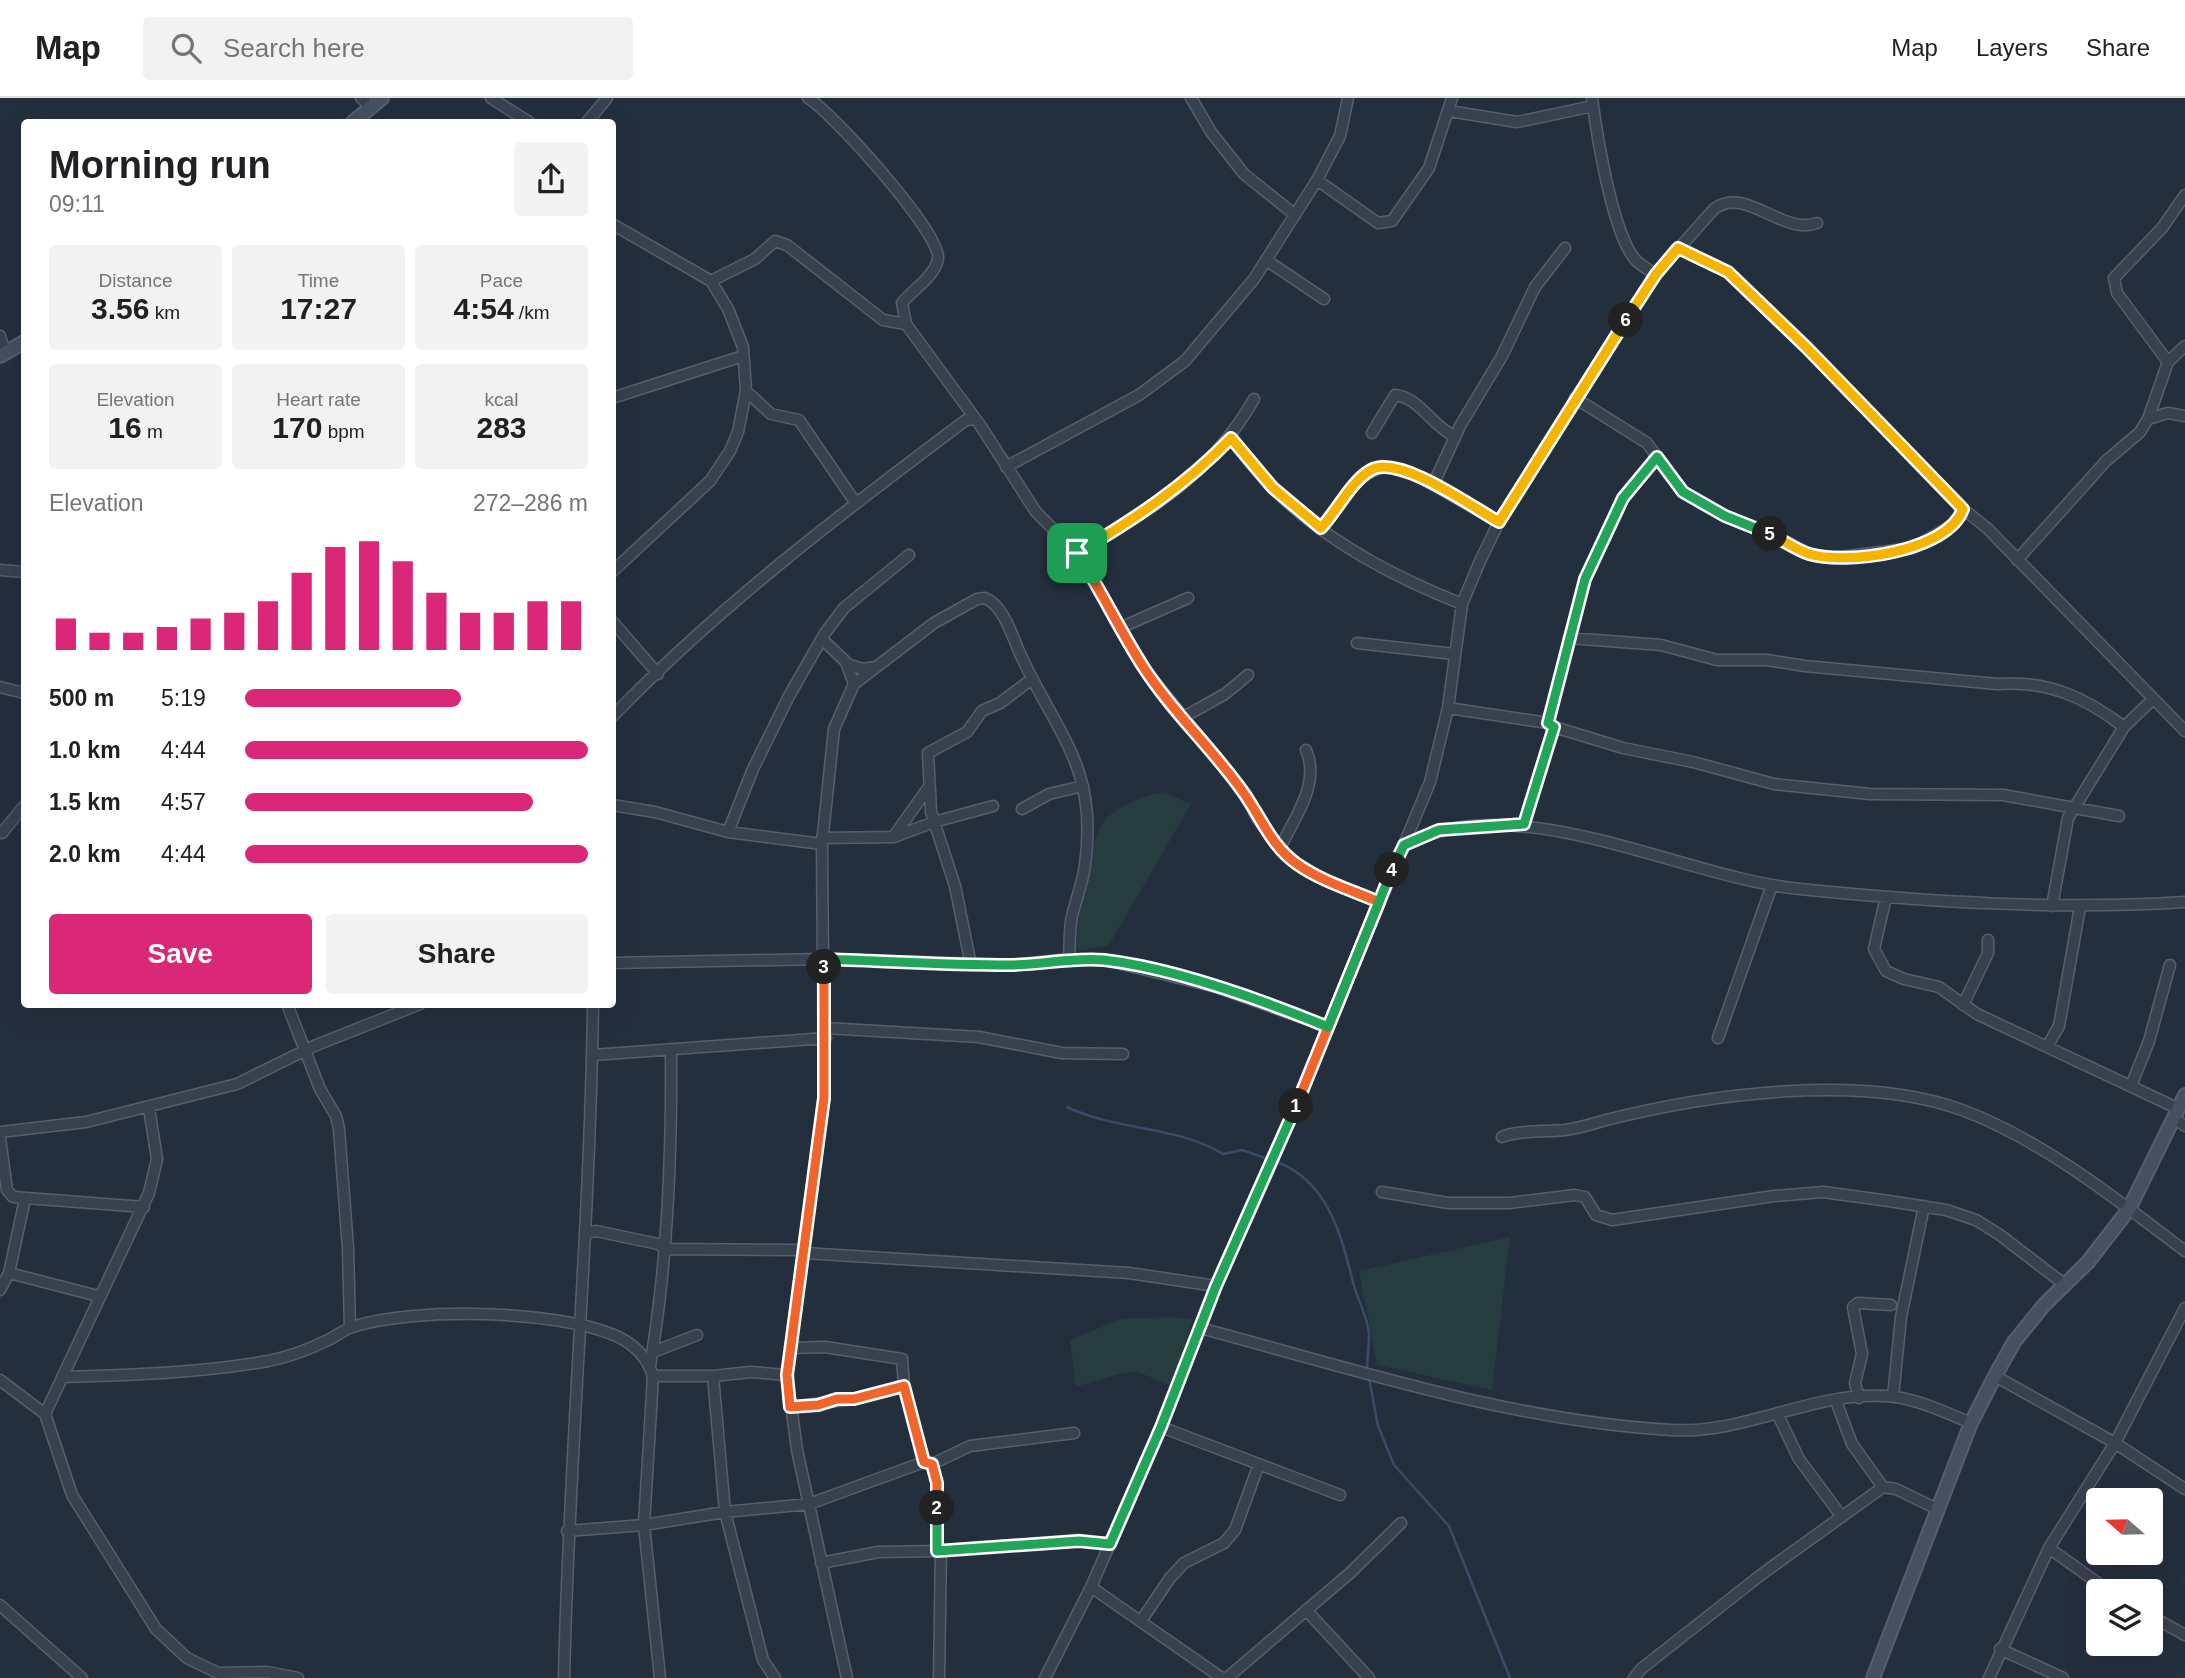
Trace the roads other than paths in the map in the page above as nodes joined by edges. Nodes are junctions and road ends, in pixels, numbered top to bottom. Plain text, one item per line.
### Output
1 (360, 98) edge
2 (382, 98) edge
3 (491, 98) edge
4 (607, 98) edge
5 (808, 98) edge
6 (1192, 98) edge
7 (1348, 98) edge
8 (1452, 98) edge
9 (1592, 102) edge
10 (372, 108) junction
11 (1449, 111) junction
12 (358, 119) edge
13 (524, 119) edge
14 (590, 119) edge
15 (1317, 180) junction
16 (2185, 195) edge
17 (1295, 215) junction
18 (1817, 223) dead end
19 (616, 226) edge
20 (1565, 248) dead end
21 (1678, 248) junction
22 (1266, 260) junction
23 (1656, 274) junction
24 (711, 281) junction
25 (1324, 299) dead end
26 (906, 324) junction
27 (0, 336) edge
28 (21, 344) edge
29 (2185, 345) edge
30 (3, 355) edge
31 (743, 356) junction
32 (2168, 362) junction
33 (746, 391) junction
34 (616, 397) edge
35 (1575, 398) junction
36 (1254, 399) dead end
37 (2185, 416) edge
38 (974, 419) junction
39 (2148, 419) junction
40 (1372, 433) dead end
41 (1454, 436) junction
42 (1231, 438) junction
43 (1657, 457) junction
44 (1006, 467) junction
45 (1433, 485) junction
46 (855, 502) junction
47 (1961, 513) junction
48 (1499, 522) junction
49 (1321, 528) junction
50 (1077, 553) junction
51 (909, 555) dead end
52 (2017, 560) junction
53 (616, 568) edge
54 (0, 569) edge
55 (21, 572) edge
56 (1188, 598) dead end
57 (1461, 604) junction
58 (616, 626) edge
59 (1122, 626) junction
60 (1569, 638) junction
61 (822, 639) junction
62 (1357, 643) dead end
63 (1454, 654) junction
64 (847, 664) junction
65 (877, 667) junction
66 (658, 674) junction
67 (1248, 676) dead end
68 (1032, 679) junction
69 (855, 684) junction
70 (0, 687) edge
71 (21, 692) edge
72 (2153, 699) junction
73 (1448, 708) junction
74 (616, 713) edge
75 (1182, 718) junction
76 (1551, 725) junction
77 (2124, 727) junction
78 (2185, 732) edge
79 (1306, 750) dead end
80 (1083, 786) junction
81 (928, 788) junction
82 (616, 806) edge
83 (993, 806) dead end
84 (2074, 807) junction
85 (21, 809) edge
86 (1022, 809) dead end
87 (2119, 816) dead end
88 (934, 822) junction
89 (1524, 824) junction
90 (1, 830) edge
91 (728, 832) junction
92 (894, 836) junction
93 (822, 841) junction
94 (0, 845) edge
95 (1404, 845) junction
96 (1280, 848) junction
97 (1772, 885) junction
98 (1886, 897) junction
99 (2185, 901) edge
100 (1379, 902) junction
101 (2052, 906) junction
102 (2080, 907) junction
103 (1988, 940) dead end
104 (823, 959) junction
105 (1069, 959) junction
106 (616, 963) edge
107 (971, 965) junction
108 (2170, 965) dead end
109 (1963, 1004) junction
110 (288, 1008) edge
111 (409, 1008) edge
112 (593, 1008) edge
113 (1328, 1027) junction
114 (825, 1033) junction
115 (1718, 1038) dead end
116 (2048, 1045) junction
117 (671, 1049) junction
118 (304, 1051) junction
119 (1123, 1054) dead end
120 (593, 1055) junction
121 (2131, 1086) junction
122 (2185, 1095) edge
123 (149, 1108) junction
124 (2180, 1118) edge
125 (0, 1132) edge
126 (1502, 1137) dead end
127 (0, 1138) edge
128 (1382, 1192) dead end
129 (25, 1199) junction
130 (1924, 1206) junction
131 (144, 1207) junction
132 (2129, 1209) junction
133 (587, 1233) junction
134 (663, 1247) junction
135 (804, 1251) junction
136 (2185, 1251) edge
137 (9, 1273) junction
138 (2064, 1284) junction
139 (1216, 1286) junction
140 (0, 1290) edge
141 (98, 1296) junction
142 (1891, 1306) dead end
143 (2185, 1308) edge
144 (582, 1326) junction
145 (350, 1328) junction
146 (1200, 1328) junction
147 (697, 1335) dead end
148 (790, 1348) junction
149 (653, 1352) junction
150 (652, 1371) junction
151 (787, 1375) junction
152 (713, 1376) junction
153 (1995, 1376) junction
154 (62, 1377) junction
155 (0, 1380) edge
156 (904, 1386) junction
157 (1893, 1397) junction
158 (1859, 1398) junction
159 (1836, 1401) junction
160 (790, 1407) junction
161 (1777, 1413) junction
162 (45, 1414) junction
163 (1971, 1423) junction
164 (1161, 1427) junction
165 (1074, 1433) dead end
166 (2115, 1443) junction
167 (928, 1463) junction
168 (1259, 1464) junction
169 (1883, 1487) junction
170 (2185, 1489) edge
171 (1340, 1495) dead end
172 (809, 1504) junction
173 (1937, 1509) junction
174 (725, 1512) junction
175 (1842, 1517) junction
176 (1401, 1523) dead end
177 (644, 1525) junction
178 (567, 1531) junction
179 (1110, 1544) junction
180 (2049, 1548) junction
181 (939, 1551) junction
182 (821, 1563) junction
183 (2092, 1579) edge
184 (1091, 1587) junction
185 (0, 1605) edge
186 (1306, 1610) junction
187 (1142, 1621) junction
188 (2163, 1623) edge
189 (2185, 1635) edge
190 (2000, 1649) junction
191 (218, 1676) edge
192 (1220, 1677) edge
193 (82, 1678) edge
194 (298, 1678) edge
195 (564, 1678) edge
196 (660, 1678) edge
197 (775, 1678) edge
198 (847, 1678) edge
199 (939, 1678) edge
200 (1045, 1678) edge
201 (1369, 1678) edge
202 (1634, 1678) edge
203 (1872, 1678) edge
204 (1989, 1678) edge
205 (2063, 1678) edge

1 - 10 street
2 - 10 street
3 - 13 street
4 - 14 street
5 - 26 street
6 - 17 street
7 - 15 street
8 - 11 street
9 - 11 street
9 - 23 street
10 - 12 street
11 - 15 street
15 - 17 street
16 - 32 street
17 - 22 street
18 - 21 street
19 - 24 street
20 - 41 street
21 - 23 street
21 - 47 street
22 - 25 street
22 - 44 street
23 - 35 street
24 - 26 street
24 - 31 street
26 - 38 street
27 - 30 street
28 - 30 street
29 - 32 street
31 - 33 street
31 - 34 street
32 - 39 street
33 - 46 street
33 - 53 street
35 - 43 street
35 - 48 street
36 - 42 street
37 - 39 street
38 - 44 street
38 - 46 street
39 - 52 street
40 - 41 street
41 - 45 street
42 - 49 street
42 - 50 street
43 - 47 street
43 - 60 street
44 - 50 street
45 - 48 street
45 - 49 street
46 - 66 street
47 - 52 street
48 - 57 street
49 - 57 street
50 - 59 street
51 - 61 street
52 - 72 street
54 - 55 street
56 - 59 street
57 - 63 street
58 - 66 street
59 - 75 street
60 - 76 street
60 - 77 street
61 - 64 street
61 - 91 street
62 - 63 street
63 - 73 street
64 - 65 street
64 - 69 street
65 - 68 street
65 - 69 street
66 - 74 street
67 - 75 street
68 - 80 street
68 - 81 street
69 - 93 street
70 - 71 street
72 - 77 street
72 - 78 street
73 - 76 street
73 - 95 street
75 - 96 street
76 - 84 street
76 - 89 street
77 - 84 street
79 - 96 street
80 - 86 street
80 - 105 street
81 - 88 street
81 - 92 street
82 - 91 street
83 - 88 street
84 - 87 street
84 - 101 street
85 - 90 street
88 - 92 street
88 - 107 street
89 - 95 street
89 - 97 street
90 - 94 street
91 - 93 street
92 - 93 street
93 - 104 street
95 - 100 street
96 - 100 street
97 - 98 street
97 - 115 street
98 - 101 street
98 - 109 street
99 - 102 street
100 - 113 street
101 - 102 street
102 - 116 street
103 - 109 street
104 - 106 street
104 - 107 street
104 - 114 street
105 - 107 street
105 - 113 street
108 - 121 street
109 - 116 street
110 - 118 street
111 - 118 street
112 - 120 street
113 - 139 street
114 - 117 street
114 - 119 street
114 - 135 street
116 - 121 street
117 - 120 street
117 - 134 street
118 - 123 street
118 - 145 street
120 - 133 street
121 - 124 street
122 - 124 street
123 - 125 street
123 - 131 street
124 - 132 street
126 - 132 street
127 - 129 street
128 - 130 street
129 - 131 street
129 - 137 street
130 - 138 street
130 - 157 street
131 - 141 street
132 - 136 street
132 - 138 street
133 - 134 street
133 - 144 street
134 - 135 street
134 - 149 street
135 - 139 street
135 - 148 street
137 - 140 street
137 - 141 street
138 - 153 street
139 - 146 street
141 - 154 street
142 - 158 street
143 - 166 street
144 - 145 street
144 - 150 street
144 - 178 street
145 - 154 street
146 - 161 street
146 - 164 street
147 - 149 street
148 - 151 street
148 - 156 street
149 - 150 street
150 - 152 street
150 - 177 street
151 - 152 street
151 - 160 street
152 - 174 street
153 - 163 street
153 - 166 street
154 - 162 street
155 - 162 street
156 - 160 street
156 - 167 street
157 - 158 street
157 - 163 street
158 - 159 street
159 - 161 street
159 - 169 street
160 - 172 street
161 - 175 street
162 - 191 street
163 - 173 street
164 - 168 street
164 - 179 street
165 - 167 street
166 - 170 street
166 - 180 street
167 - 172 street
167 - 181 street
168 - 171 street
168 - 187 street
169 - 173 street
169 - 175 street
172 - 174 street
172 - 182 street
173 - 203 street
174 - 177 street
174 - 197 street
175 - 202 street
176 - 186 street
177 - 178 street
177 - 196 street
178 - 195 street
179 - 181 street
179 - 184 street
180 - 183 street
180 - 190 street
181 - 182 street
181 - 199 street
182 - 198 street
184 - 187 street
184 - 200 street
185 - 193 street
186 - 192 street
186 - 201 street
187 - 192 street
188 - 189 street
190 - 204 street
190 - 205 street
191 - 194 street

